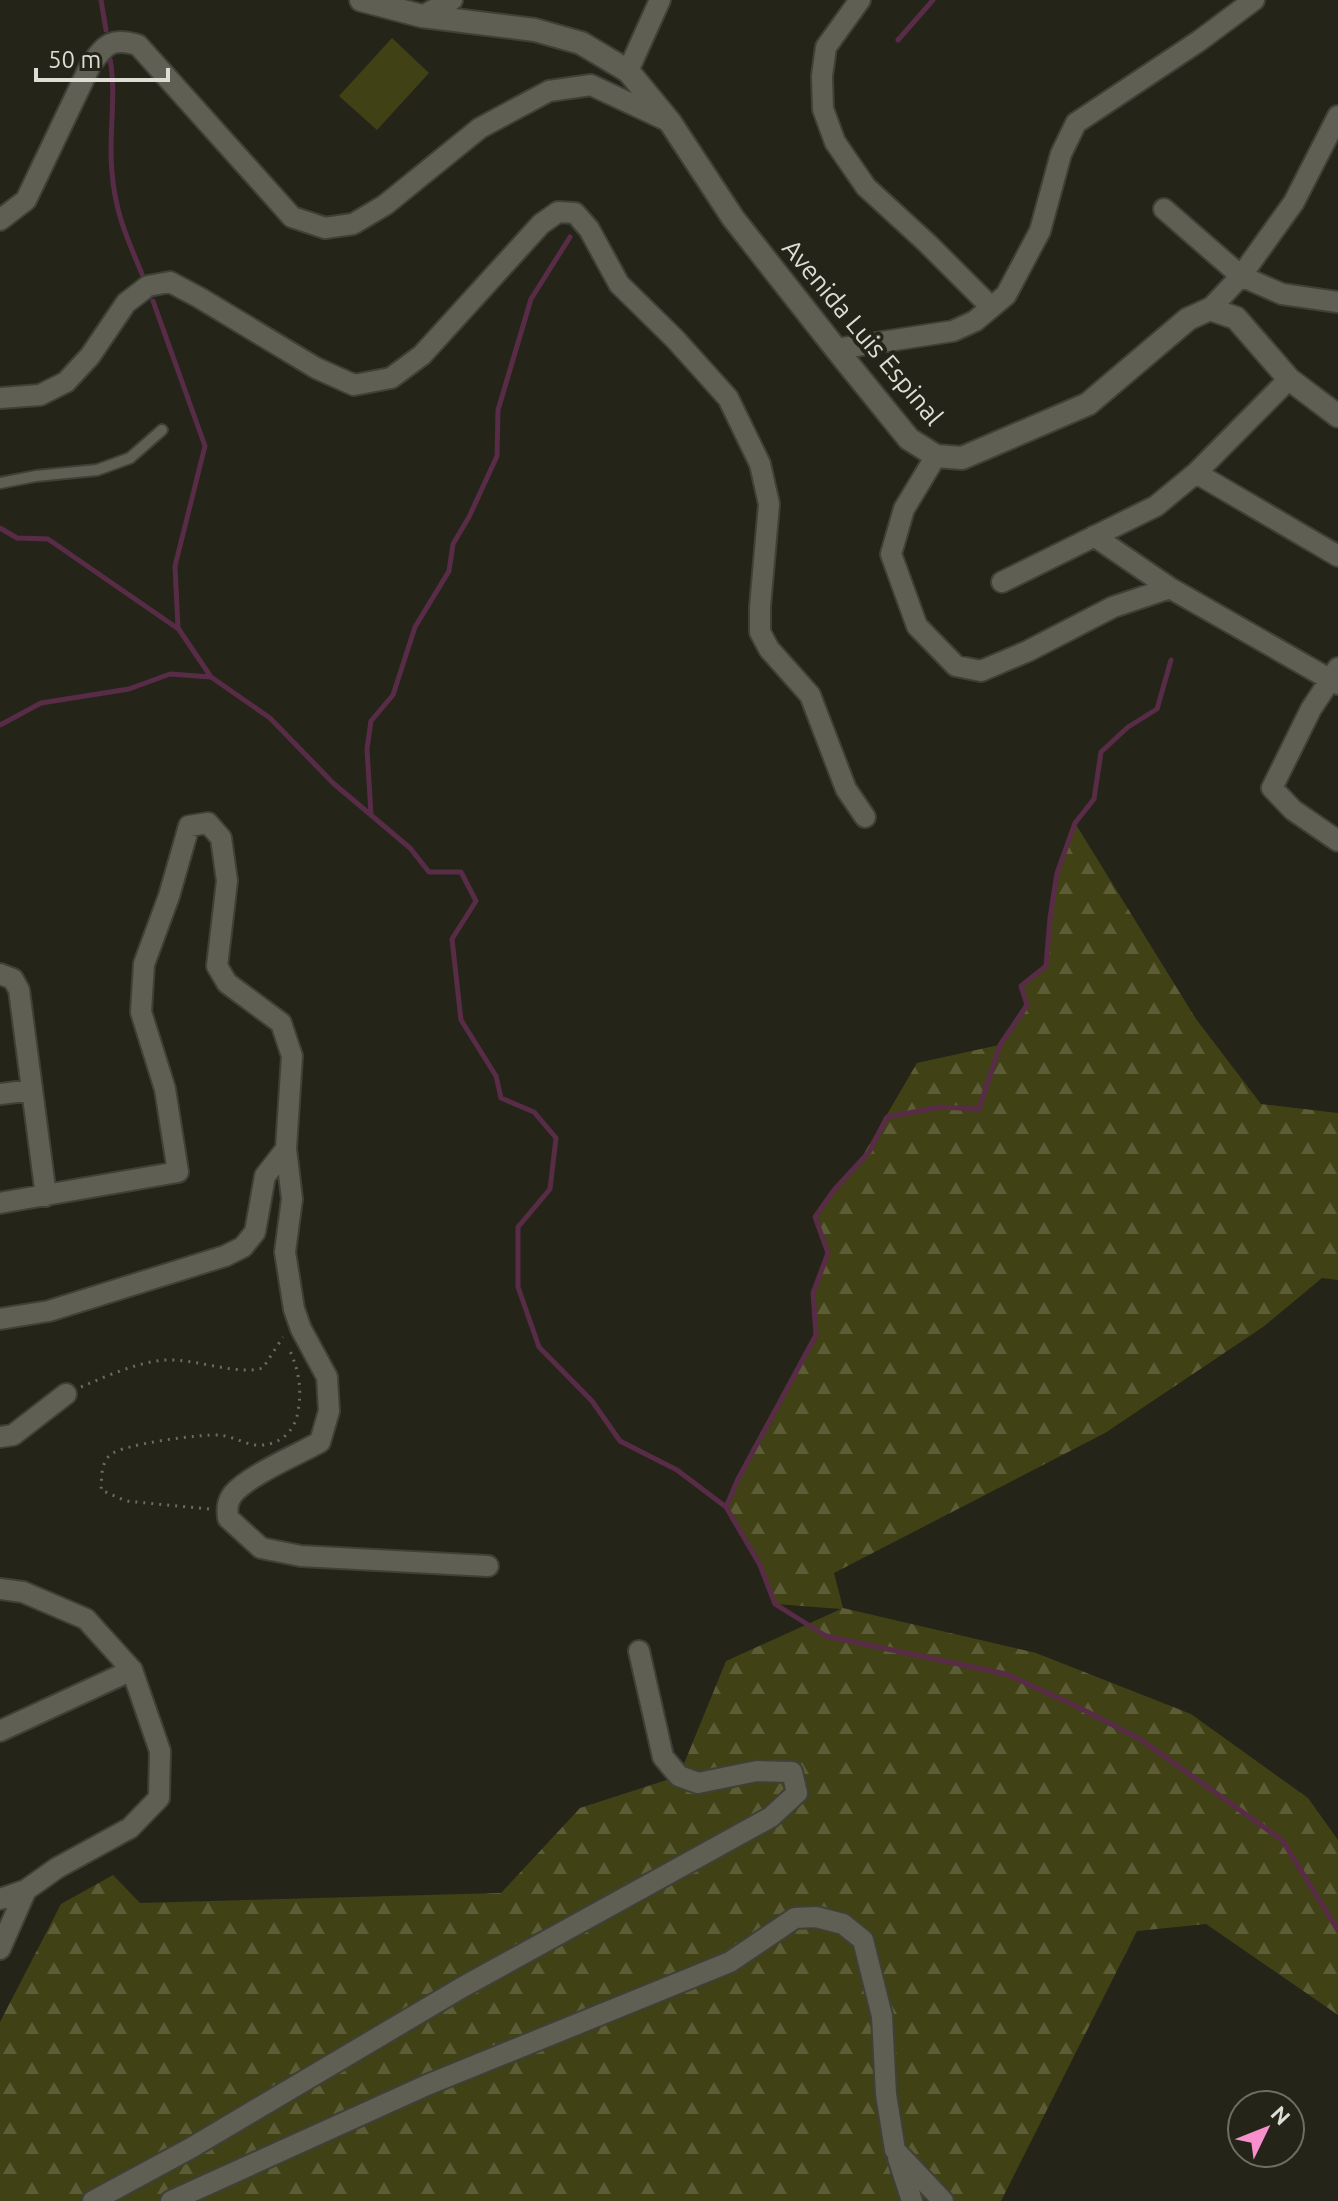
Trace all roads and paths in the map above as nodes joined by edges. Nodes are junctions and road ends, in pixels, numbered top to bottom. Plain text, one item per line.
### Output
1 (361, 0) edge
2 (452, 0) edge
3 (660, 0) edge
4 (860, 0) edge
5 (1254, 0) edge
6 (422, 16) junction
7 (628, 71) junction
8 (1338, 116) edge
9 (670, 122) junction
10 (1164, 209) dead end
11 (0, 220) edge
12 (1241, 276) junction
13 (1338, 302) edge
14 (991, 307) junction
15 (1210, 309) junction
16 (836, 349) junction
17 (1289, 379) junction
18 (0, 398) edge
19 (1338, 416) edge
20 (162, 430) dead end
21 (936, 456) junction
22 (1196, 473) junction
23 (0, 483) edge
24 (1094, 536) junction
25 (1338, 556) edge
26 (1002, 582) dead end
27 (1170, 588) junction
28 (1336, 677) edge
29 (865, 817) dead end
30 (1338, 841) edge
31 (7, 976) edge
32 (32, 1090) junction
33 (0, 1094) edge
34 (286, 1149) junction
35 (46, 1196) junction
36 (0, 1203) edge
37 (0, 1319) edge
38 (278, 1327) dead end
39 (283, 1337) junction
40 (66, 1394) joint
41 (0, 1437) edge
42 (228, 1518) junction
43 (488, 1566) dead end
44 (0, 1589) edge
45 (639, 1651) dead end
46 (132, 1670) junction
47 (0, 1731) edge
48 (26, 1890) junction
49 (0, 1899) edge
50 (0, 1949) edge
51 (895, 2150) junction
52 (93, 2201) edge
53 (171, 2201) edge
54 (912, 2201) edge
55 (943, 2201) edge

1 - 6 street, Avenida Luis Espinal
2 - 6 street
3 - 7 street
4 - 14 street
5 - 14 street
6 - 7 street, Avenida Luis Espinal
7 - 9 street, Avenida Luis Espinal
8 - 12 street
9 - 11 street
9 - 16 street, Avenida Luis Espinal
10 - 12 street
12 - 13 street
12 - 15 street
14 - 16 street
15 - 17 street
15 - 21 street, Avenida Luis Espinal
16 - 21 street, Avenida Luis Espinal
17 - 19 street
17 - 22 street
18 - 29 street
20 - 23 lane
21 - 27 street
22 - 24 street
22 - 25 street
24 - 26 street
24 - 27 street
27 - 28 street
28 - 30 street
31 - 32 street
32 - 33 street
32 - 35 street
34 - 35 street
34 - 37 street
34 - 42 street
35 - 36 street
38 - 39 path
39 - 40 path
39 - 42 path
40 - 41 street
42 - 43 street
44 - 46 street
45 - 52 street
46 - 47 street
46 - 48 street
48 - 49 street
48 - 50 street
51 - 53 street
51 - 54 street
51 - 55 street

